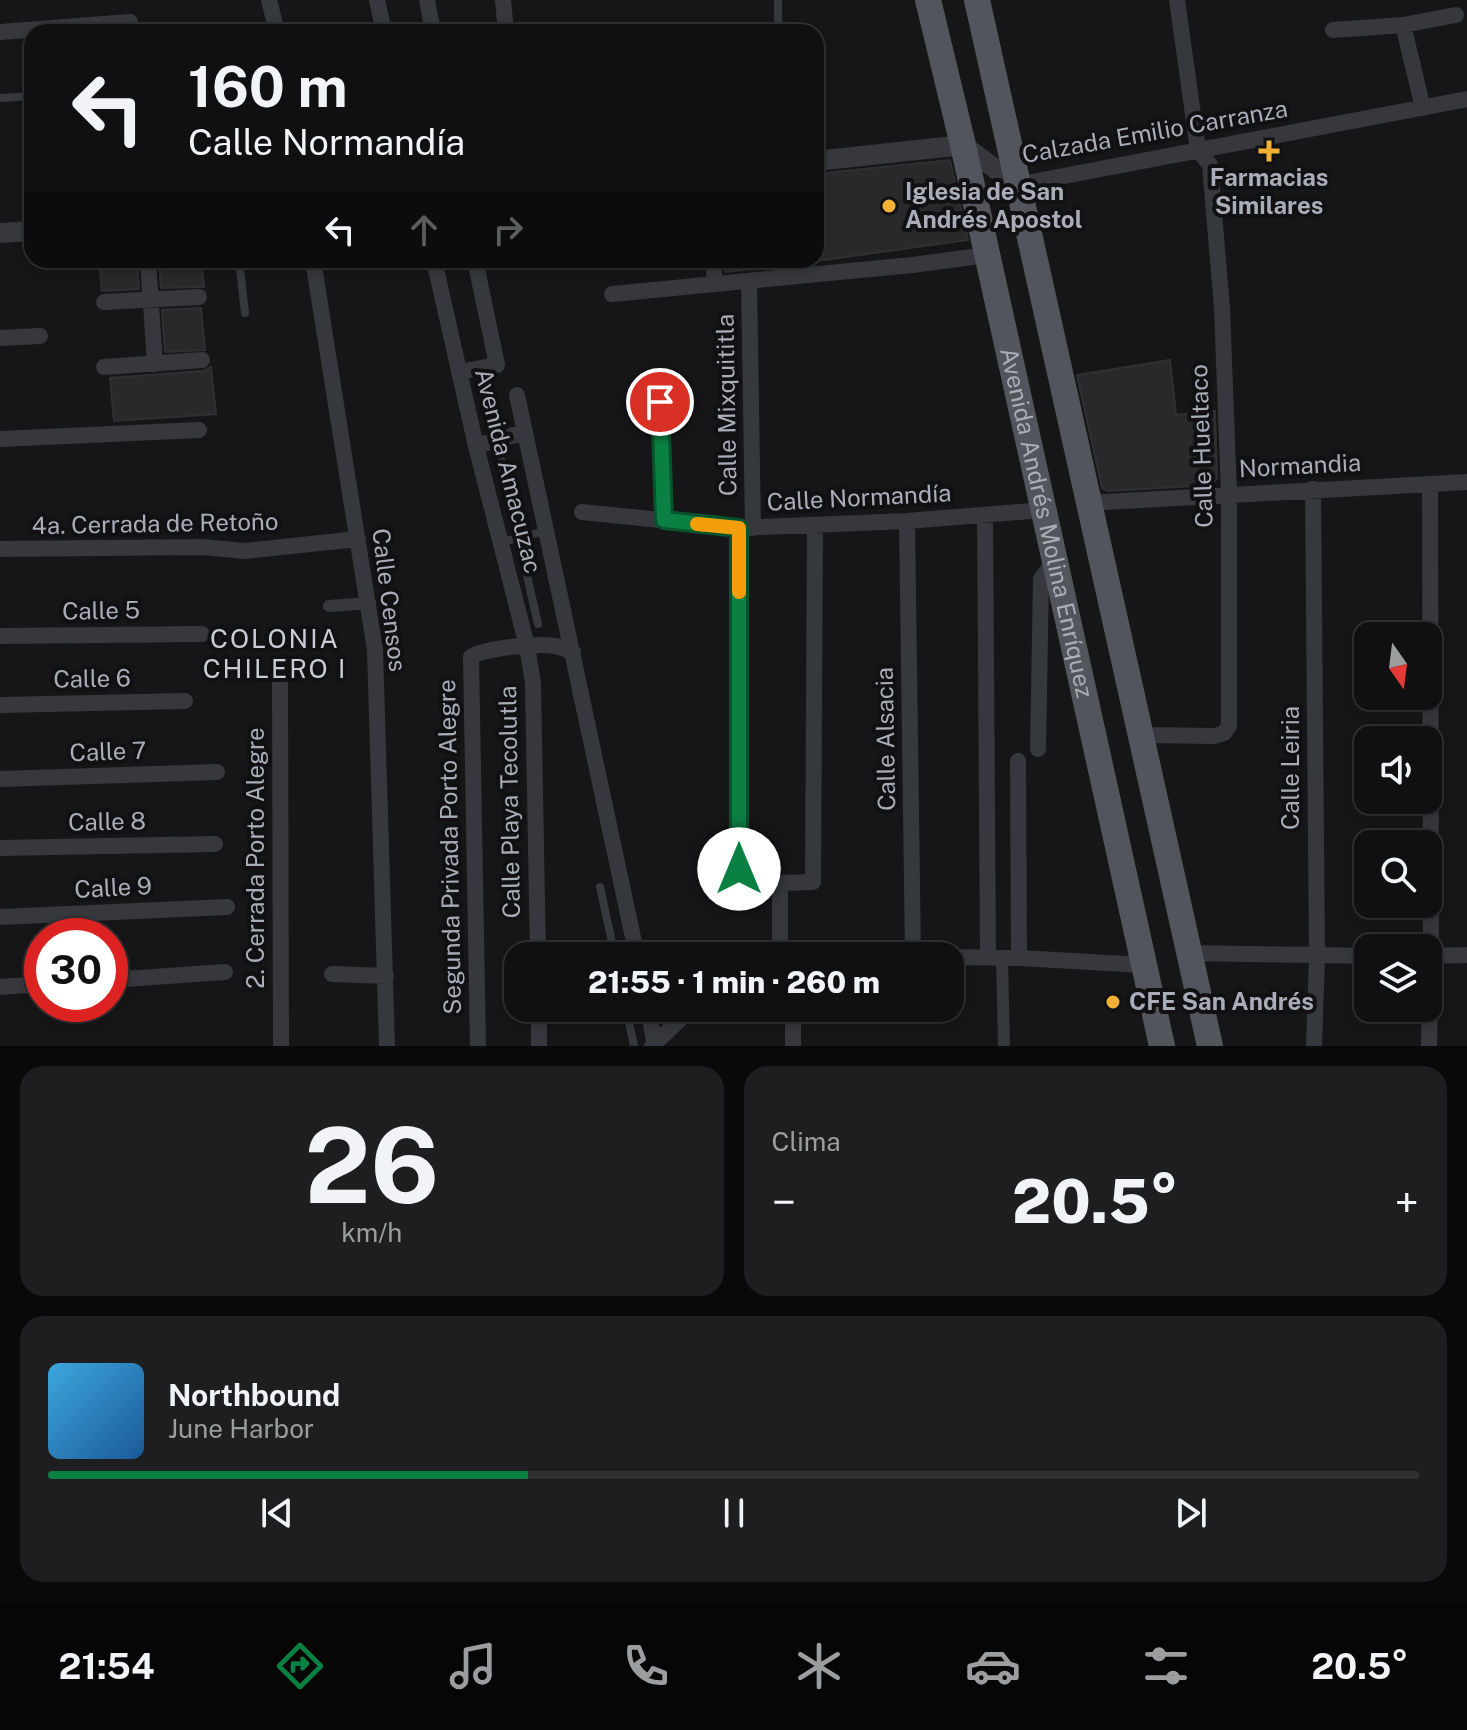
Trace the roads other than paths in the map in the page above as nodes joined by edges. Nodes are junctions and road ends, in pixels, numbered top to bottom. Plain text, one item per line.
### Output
1 (269, 0) edge
2 (377, 0) edge
3 (427, 0) edge
4 (503, 0) edge
5 (778, 0) edge
6 (928, 0) edge
7 (977, 0) edge
8 (1177, 0) edge
9 (1456, 15) dead end
10 (130, 22) dead end
11 (104, 24) edge
12 (275, 24) edge
13 (382, 24) edge
14 (432, 24) edge
15 (505, 24) edge
16 (778, 24) edge
17 (1403, 25) junction
18 (24, 30) edge
19 (1333, 30) dead end
20 (0, 32) edge
21 (24, 96) edge
22 (0, 98) edge
23 (1467, 99) edge
24 (1423, 108) junction
25 (963, 145) junction
26 (1198, 150) junction
27 (824, 160) edge
28 (1017, 185) junction
29 (24, 232) edge
30 (0, 233) edge
31 (987, 255) junction
32 (149, 268) edge
33 (240, 268) edge
34 (314, 268) edge
35 (436, 268) edge
36 (477, 268) edge
37 (714, 268) edge
38 (749, 281) junction
39 (715, 283) junction
40 (612, 294) dead end
41 (199, 297) dead end
42 (151, 300) junction
43 (104, 302) dead end
44 (245, 313) dead end
45 (40, 336) dead end
46 (0, 338) edge
47 (202, 360) dead end
48 (155, 364) junction
49 (104, 367) dead end
50 (459, 372) junction
51 (517, 395) dead end
52 (660, 402) dead end
53 (199, 430) dead end
54 (525, 432) junction
55 (0, 439) edge
56 (497, 442) junction
57 (476, 446) junction
58 (1467, 482) edge
59 (1430, 484) junction
60 (1313, 489) junction
61 (1229, 494) junction
62 (1087, 503) junction
63 (1043, 510) junction
64 (582, 512) dead end
65 (985, 515) junction
66 (664, 520) junction
67 (907, 521) junction
68 (815, 525) junction
69 (746, 528) junction
70 (545, 531) junction
71 (517, 537) junction
72 (358, 539) junction
73 (499, 543) junction
74 (0, 549) edge
75 (1055, 559) junction
76 (370, 603) junction
77 (329, 606) dead end
78 (538, 624) dead end
79 (202, 634) dead end
80 (0, 636) edge
81 (527, 646) junction
82 (573, 652) junction
83 (280, 669) dead end
84 (185, 701) dead end
85 (0, 705) edge
86 (1141, 735) junction
87 (1038, 749) dead end
88 (1018, 761) dead end
89 (217, 772) dead end
90 (0, 779) edge
91 (215, 844) dead end
92 (0, 848) edge
93 (739, 869) dead end
94 (600, 887) dead end
95 (227, 907) dead end
96 (0, 917) edge
97 (1430, 934) edge
98 (538, 942) edge
99 (612, 942) edge
100 (634, 942) edge
101 (780, 942) edge
102 (913, 942) edge
103 (1190, 953) junction
104 (1467, 955) edge
105 (1317, 956) junction
106 (1354, 956) edge
107 (1442, 956) edge
108 (964, 957) edge
109 (1003, 958) junction
110 (1144, 965) junction
111 (225, 972) dead end
112 (332, 974) dead end
113 (386, 976) junction
114 (128, 979) edge
115 (24, 985) edge
116 (0, 987) edge
117 (539, 1022) edge
118 (629, 1022) edge
119 (650, 1022) edge
120 (678, 1022) edge
121 (793, 1022) edge
122 (1429, 1022) edge
123 (654, 1045) edge
124 (281, 1046) edge
125 (387, 1046) edge
126 (478, 1046) edge
127 (539, 1046) edge
128 (634, 1046) edge
129 (793, 1046) edge
130 (1004, 1046) edge
131 (1162, 1046) edge
132 (1210, 1046) edge
133 (1314, 1046) edge
134 (1429, 1046) edge

1 - 12 street
2 - 13 street
3 - 14 street
4 - 15 street
5 - 16 lane
6 - 25 main road, Avenida Andrés Molina Enríquez
7 - 28 main road, Avenida Andrés Molina Enríquez
8 - 26 street, Calle Hueltaco
9 - 17 street
10 - 11 street
17 - 19 street
17 - 24 street
18 - 20 street
21 - 22 lane
23 - 24 street, Calzada Emilio Carranza
24 - 26 street, Calzada Emilio Carranza
25 - 27 street
25 - 28 street, Calzada Emilio Carranza
25 - 31 main road, Avenida Andrés Molina Enríquez
26 - 28 street, Calzada Emilio Carranza
26 - 61 street, Calle Hueltaco
28 - 62 main road, Avenida Andrés Molina Enríquez
29 - 30 street
31 - 38 street
31 - 63 main road, Avenida Andrés Molina Enríquez
32 - 42 street
33 - 44 lane
34 - 72 street, Calle Censos
35 - 50 street, Avenida Amacuzac
36 - 50 street, Avenida Amacuzac
37 - 39 street
38 - 39 street
38 - 69 street, Calle Mixquititla
39 - 40 street
41 - 42 street
42 - 43 street
42 - 48 street
45 - 46 street
47 - 48 street
48 - 49 street
50 - 57 street, Avenida Amacuzac
51 - 54 street, Avenida Amacuzac
52 - 66 street
53 - 55 street
54 - 56 street
54 - 70 street, Avenida Amacuzac
56 - 57 street
56 - 71 lane
57 - 73 street, Avenida Amacuzac
58 - 59 street, Normandia
59 - 60 street, Normandia
59 - 97 street
60 - 61 street, Normandia
60 - 105 street, Calle Leiria
61 - 62 street, Normandia
61 - 86 street, Calle Hueltaco
62 - 86 main road, Avenida Andrés Molina Enríquez
63 - 65 street, Calle Normandía
63 - 75 main road, Avenida Andrés Molina Enríquez
64 - 66 street, Calle Normandía
65 - 67 street, Calle Normandía
65 - 109 street
66 - 69 street, Calle Normandía
67 - 68 street, Calle Normandía
67 - 102 street, Calle Alsacia
68 - 69 street, Calle Normandía
68 - 101 street
69 - 93 street, Calle Mixquititla
70 - 71 lane
70 - 82 street, Avenida Amacuzac
71 - 73 lane
71 - 78 lane
72 - 74 street, 4a. Cerrada de Retoño
72 - 76 street, Calle Censos
73 - 81 street, Avenida Amacuzac
75 - 87 street
75 - 110 main road, Avenida Andrés Molina Enríquez
76 - 77 street
76 - 113 street, Calle Censos
79 - 80 street, Calle 5
81 - 82 street
81 - 98 street, Calle Playa Tecolutla
81 - 126 street, Segunda Privada Porto Alegre
82 - 100 street, Avenida Amacuzac
83 - 124 street, 2. Cerrada Porto Alegre
84 - 85 street, Calle 6
86 - 103 main road, Avenida Andrés Molina Enríquez
88 - 109 street
89 - 90 street, Calle 7
91 - 92 street, Calle 8
94 - 99 lane
95 - 96 street, Calle 9
103 - 105 street
103 - 132 main road, Avenida Andrés Molina Enríquez
104 - 107 street
105 - 106 street
105 - 133 street, Calle Leiria
108 - 109 street
109 - 110 street
109 - 130 street
110 - 131 main road, Avenida Andrés Molina Enríquez
111 - 114 street
112 - 113 street
113 - 125 street, Calle Censos
115 - 116 street
117 - 127 street
118 - 128 lane
119 - 123 street
120 - 123 street
121 - 129 street
122 - 134 street

